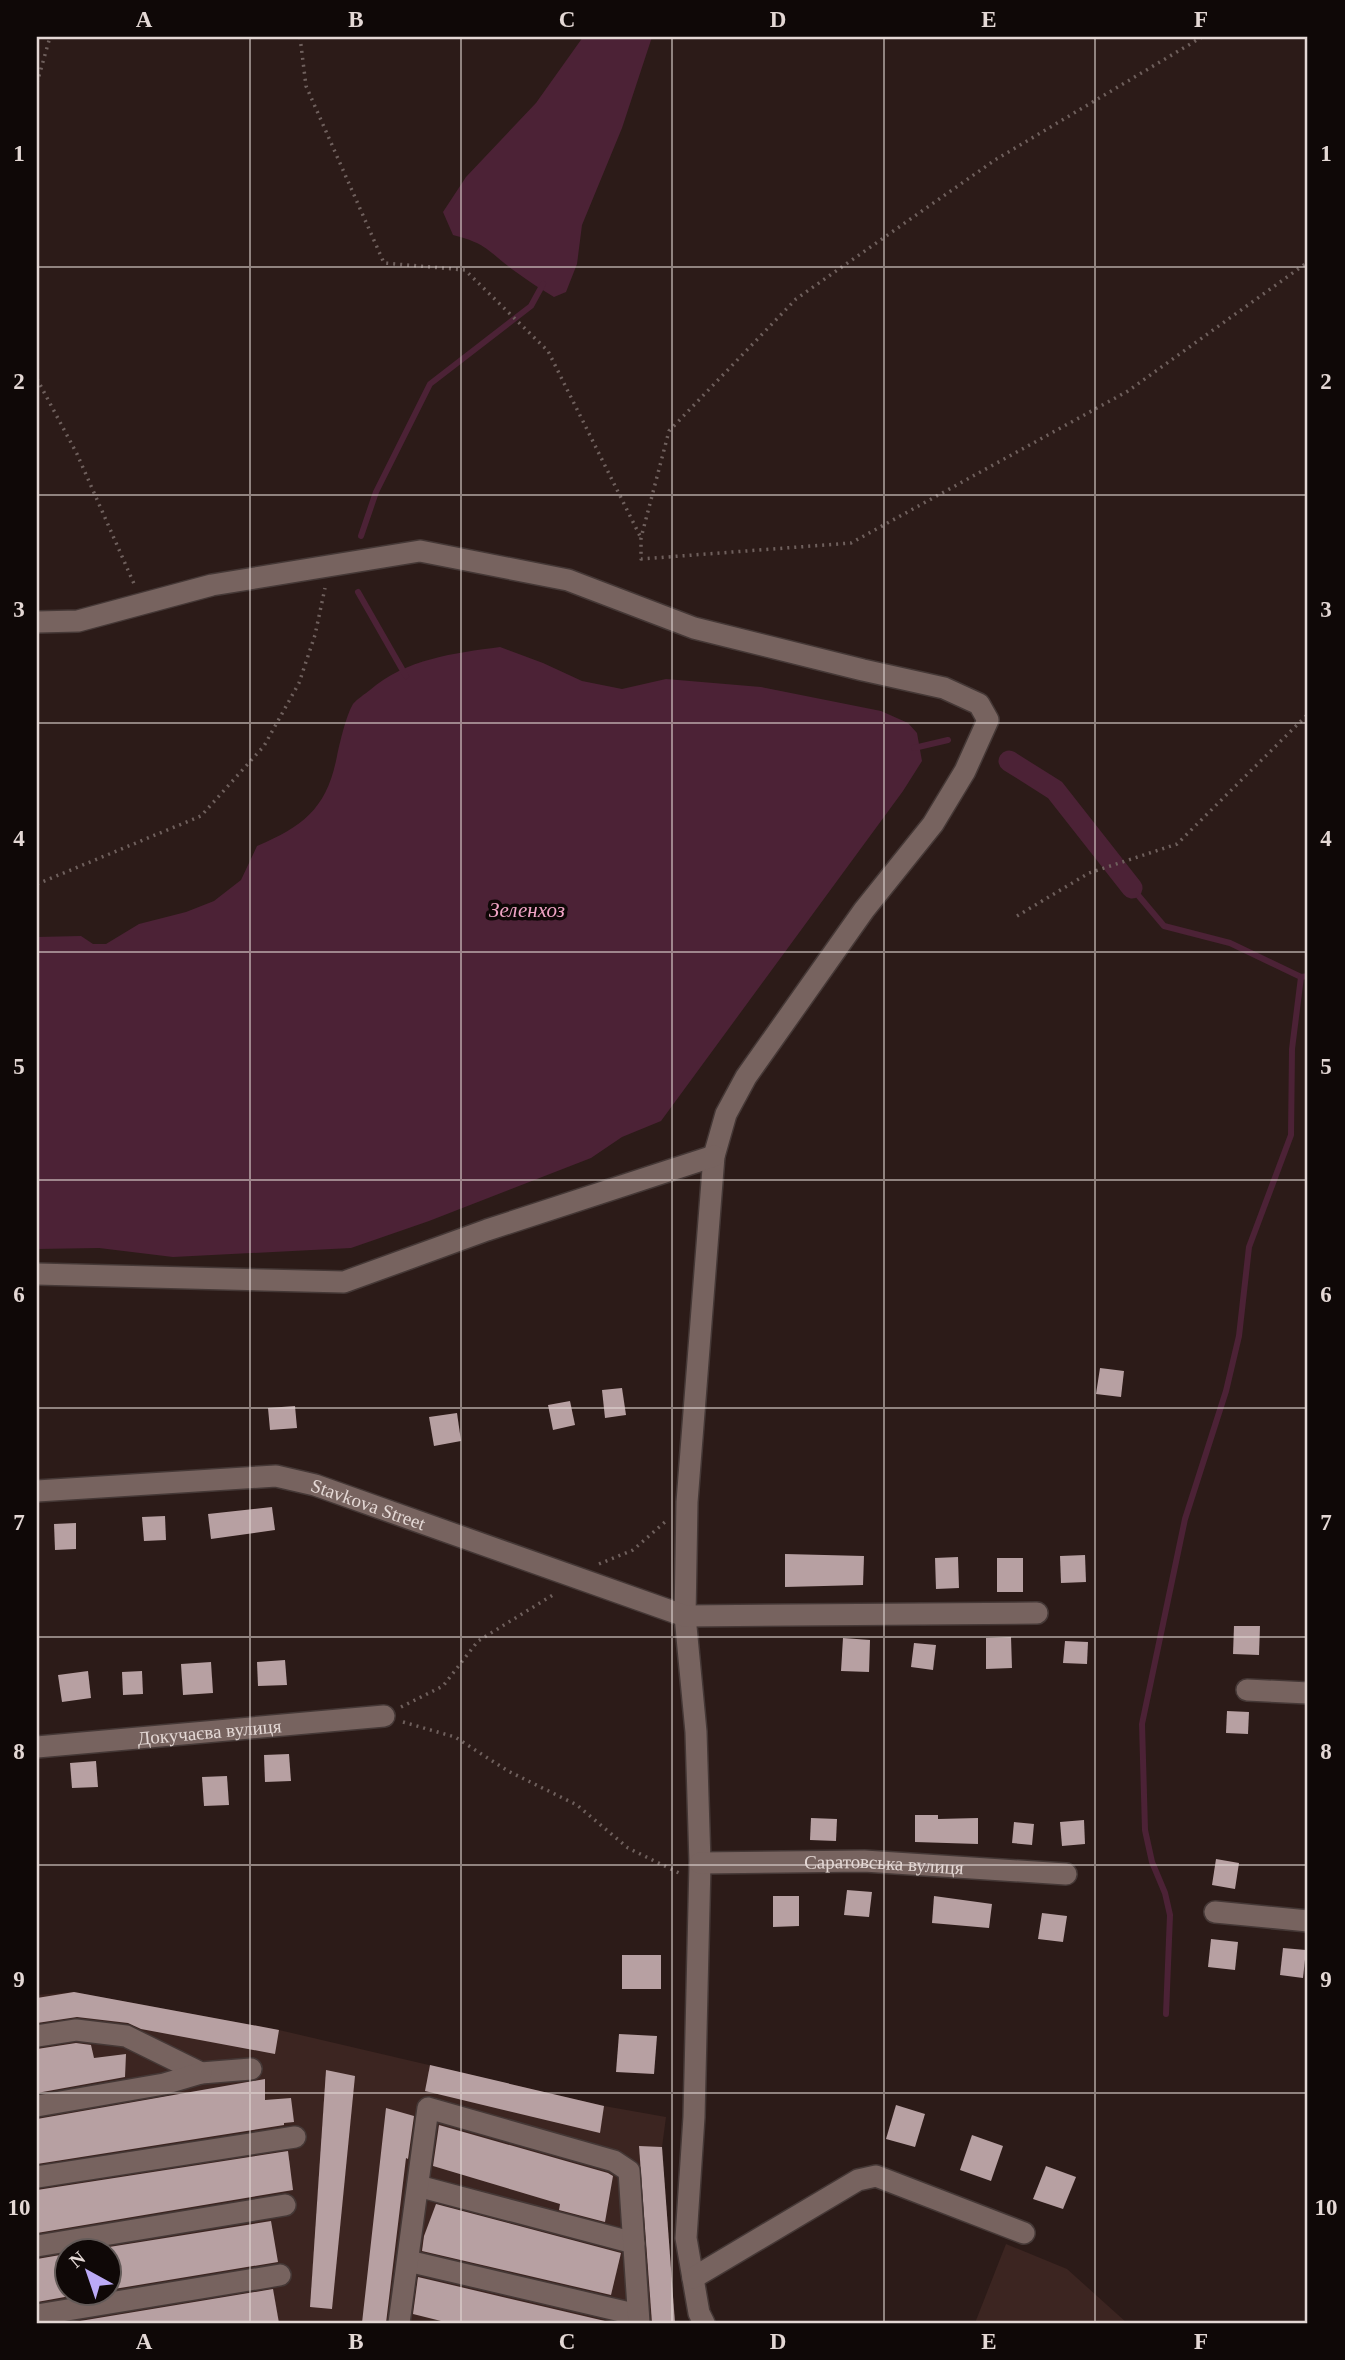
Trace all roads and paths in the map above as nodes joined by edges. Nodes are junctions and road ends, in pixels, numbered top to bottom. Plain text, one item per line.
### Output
1 (50, 37) edge
2 (300, 37) edge
3 (1202, 37) edge
4 (37, 83) edge
5 (1308, 262) edge
6 (37, 379) edge
7 (641, 538) junction
8 (330, 566) junction
9 (143, 604) junction
10 (37, 622) edge
11 (1308, 714) edge
12 (37, 884) edge
13 (1017, 916) dead end
14 (714, 1156) junction
15 (37, 1274) edge
16 (37, 1491) edge
17 (687, 1502) junction
18 (570, 1577) junction
19 (1037, 1613) dead end
20 (685, 1616) junction
21 (1247, 1690) dead end
22 (1308, 1693) edge
23 (384, 1716) junction
24 (37, 1747) edge
25 (700, 1873) junction
26 (1066, 1874) dead end
27 (1215, 1912) dead end
28 (1308, 1921) edge
29 (37, 2036) edge
30 (251, 2069) dead end
31 (201, 2073) junction
32 (37, 2106) edge
33 (295, 2137) dead end
34 (37, 2177) edge
35 (418, 2186) junction
36 (285, 2205) dead end
37 (1024, 2233) dead end
38 (634, 2243) junction
39 (37, 2246) edge
40 (408, 2262) junction
41 (280, 2275) dead end
42 (693, 2278) junction
43 (37, 2315) edge
44 (638, 2319) edge
45 (399, 2323) edge
46 (704, 2323) edge

1 - 4 path
2 - 7 path
3 - 7 path
5 - 7 path
6 - 9 path
8 - 9 street
8 - 12 path
8 - 14 street
9 - 10 street
11 - 13 path
14 - 15 street
14 - 17 street
16 - 18 street, Stavkova Street
17 - 18 path
17 - 20 street
18 - 20 street, Stavkova Street
18 - 23 path
19 - 20 street
20 - 25 street
21 - 22 street
23 - 24 street, Докучаєва вулиця
23 - 25 path
25 - 26 street, Саратовська вулиця
25 - 42 street
27 - 28 street
29 - 31 street
30 - 31 street
31 - 32 street
33 - 34 street
35 - 38 street
35 - 38 street
35 - 40 street
36 - 39 street
37 - 42 street
38 - 44 street
40 - 44 street
40 - 45 street
41 - 43 street
42 - 46 street

